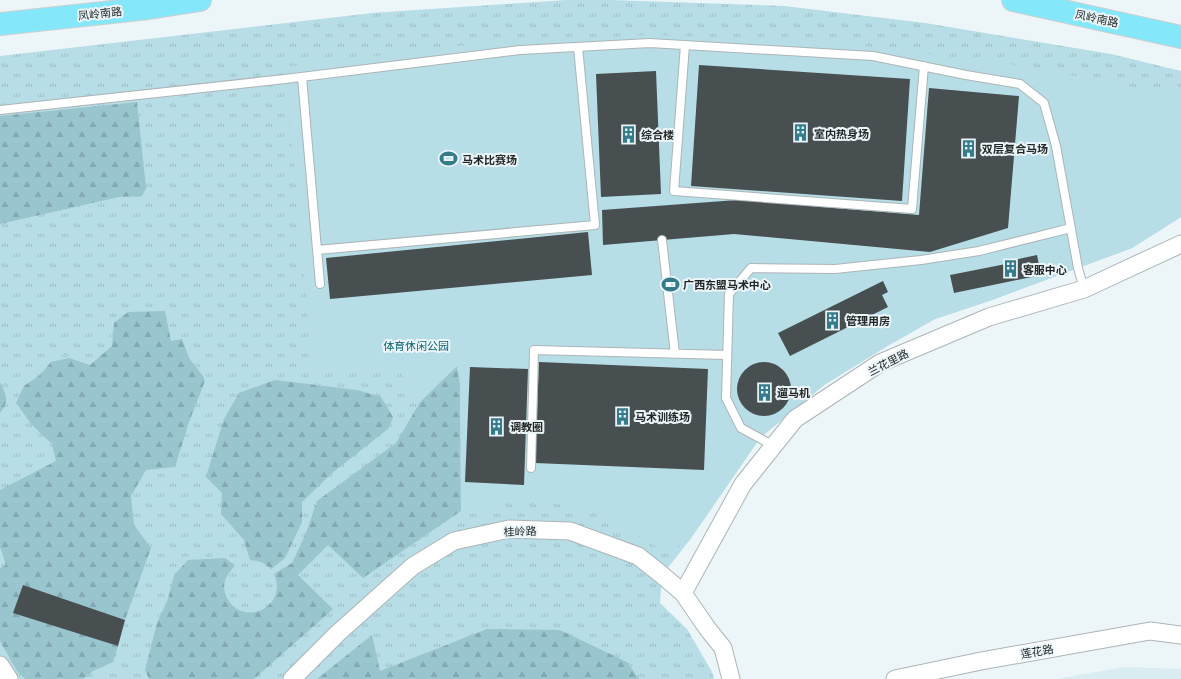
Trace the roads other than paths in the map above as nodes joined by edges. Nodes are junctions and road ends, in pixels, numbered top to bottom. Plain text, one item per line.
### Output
1 (200, 0) edge
2 (1013, 0) edge
3 (0, 24) edge
4 (1181, 37) edge
5 (685, 45) junction
6 (578, 47) junction
7 (924, 66) junction
8 (302, 77) junction
9 (0, 110) edge
10 (1071, 228) junction
11 (662, 240) dead end
12 (1181, 244) edge
13 (317, 250) junction
14 (320, 284) dead end
15 (1084, 289) junction
16 (675, 354) junction
17 (727, 355) junction
18 (774, 446) junction
19 (531, 468) dead end
20 (682, 593) junction
21 (1181, 636) edge
22 (0, 665) edge
23 (9, 679) edge
24 (292, 679) edge
25 (731, 679) edge
26 (895, 679) edge

1 - 3 main road, 凤岭南路
2 - 4 main road, 凤岭南路
5 - 6 lane
5 - 7 lane
5 - 7 lane
6 - 8 lane
6 - 13 lane
7 - 10 lane
8 - 9 lane
8 - 13 lane
10 - 15 lane
10 - 17 lane
11 - 16 lane
12 - 15 street, 兰花里路
13 - 14 lane
15 - 18 street, 兰花里路
16 - 17 lane
16 - 19 lane
17 - 18 lane
18 - 20 street, 兰花里路
20 - 24 street, 桂岭路
20 - 25 street, 桂岭路
21 - 26 street, 莲花路
22 - 23 street

